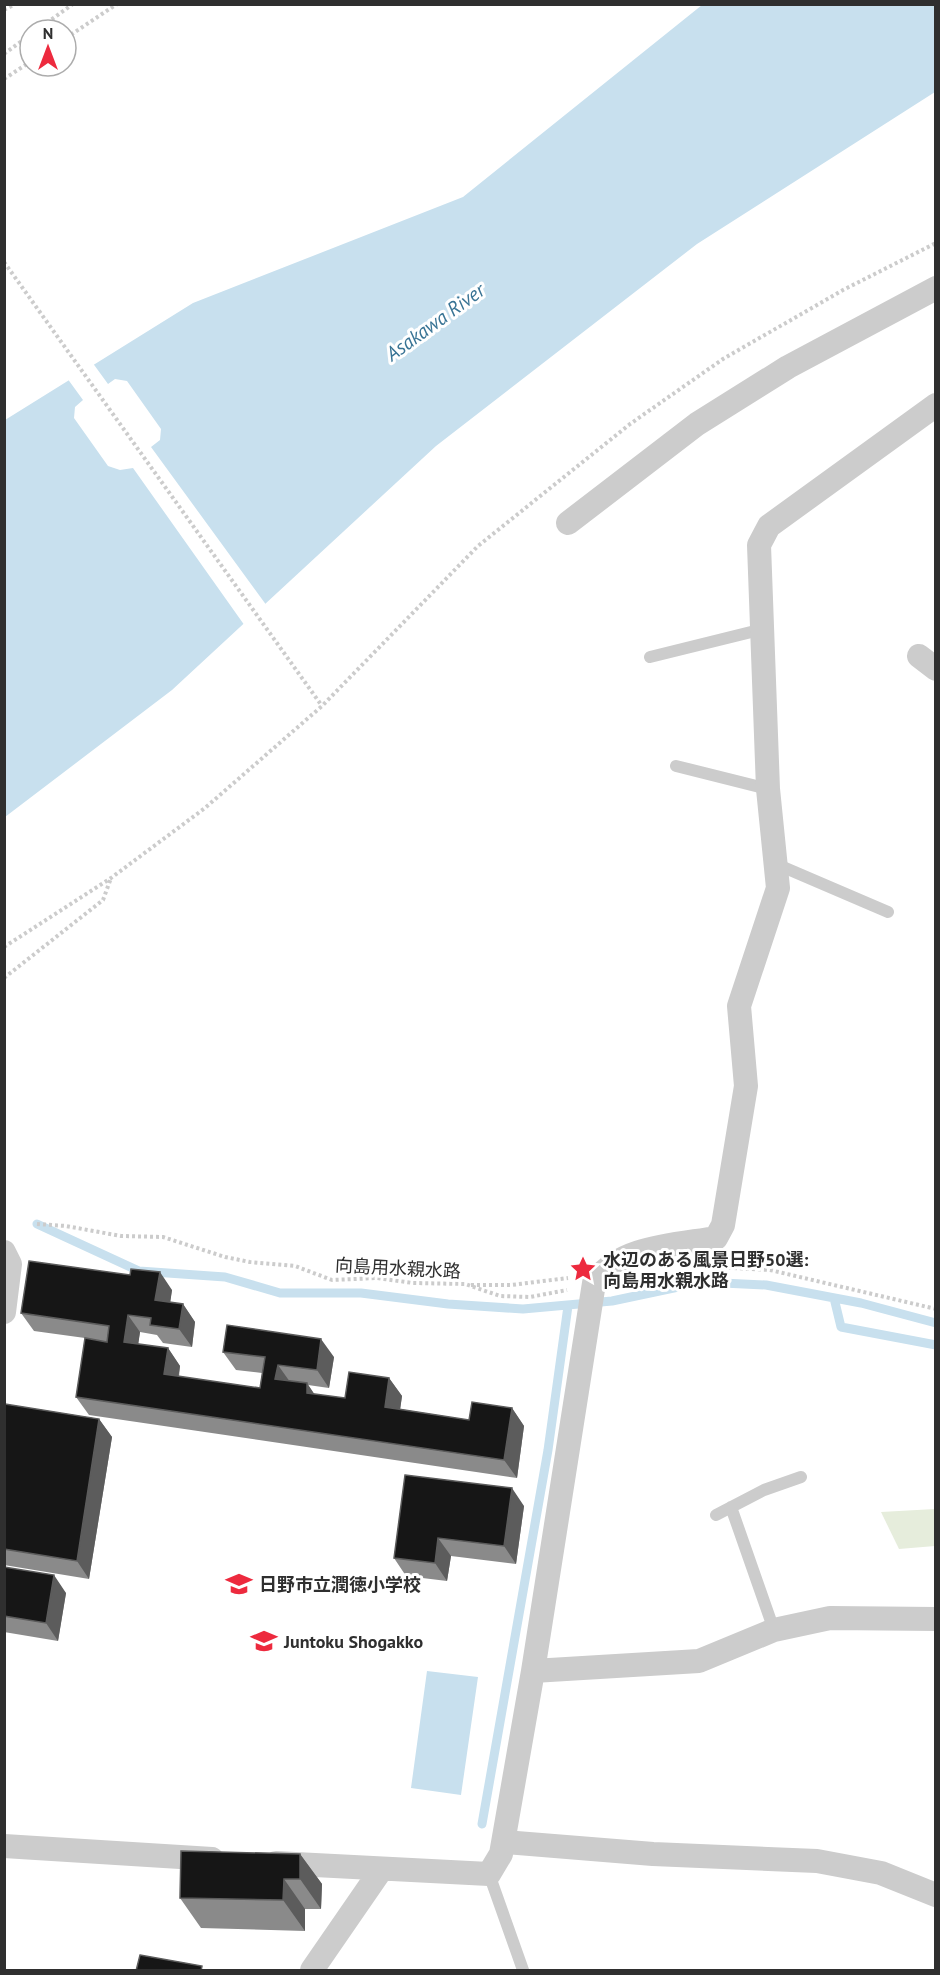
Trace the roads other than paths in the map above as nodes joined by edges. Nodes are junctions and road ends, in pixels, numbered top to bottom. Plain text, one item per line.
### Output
1 (936, 288) edge
2 (936, 405) edge
3 (568, 523) dead end
4 (763, 629) junction
5 (650, 657) dead end
6 (676, 766) dead end
7 (768, 789) junction
8 (776, 864) junction
9 (888, 912) dead end
10 (4, 1252) edge
11 (4, 1312) edge
12 (801, 1477) dead end
13 (731, 1507) junction
14 (716, 1515) dead end
15 (936, 1619) edge
16 (774, 1630) junction
17 (533, 1671) junction
18 (505, 1842) junction
19 (4, 1846) edge
20 (381, 1870) junction
21 (489, 1874) junction
22 (936, 1895) edge
23 (312, 1971) edge
24 (523, 1971) edge

1 - 3 street
2 - 4 street
4 - 5 lane
4 - 7 street
6 - 7 lane
7 - 8 street
8 - 9 lane
8 - 17 street
10 - 11 street
12 - 13 lane
13 - 14 lane
13 - 16 lane
15 - 16 street
16 - 17 street
17 - 18 street
18 - 21 street
18 - 22 street
19 - 20 street
20 - 21 street
20 - 23 street
21 - 24 lane

